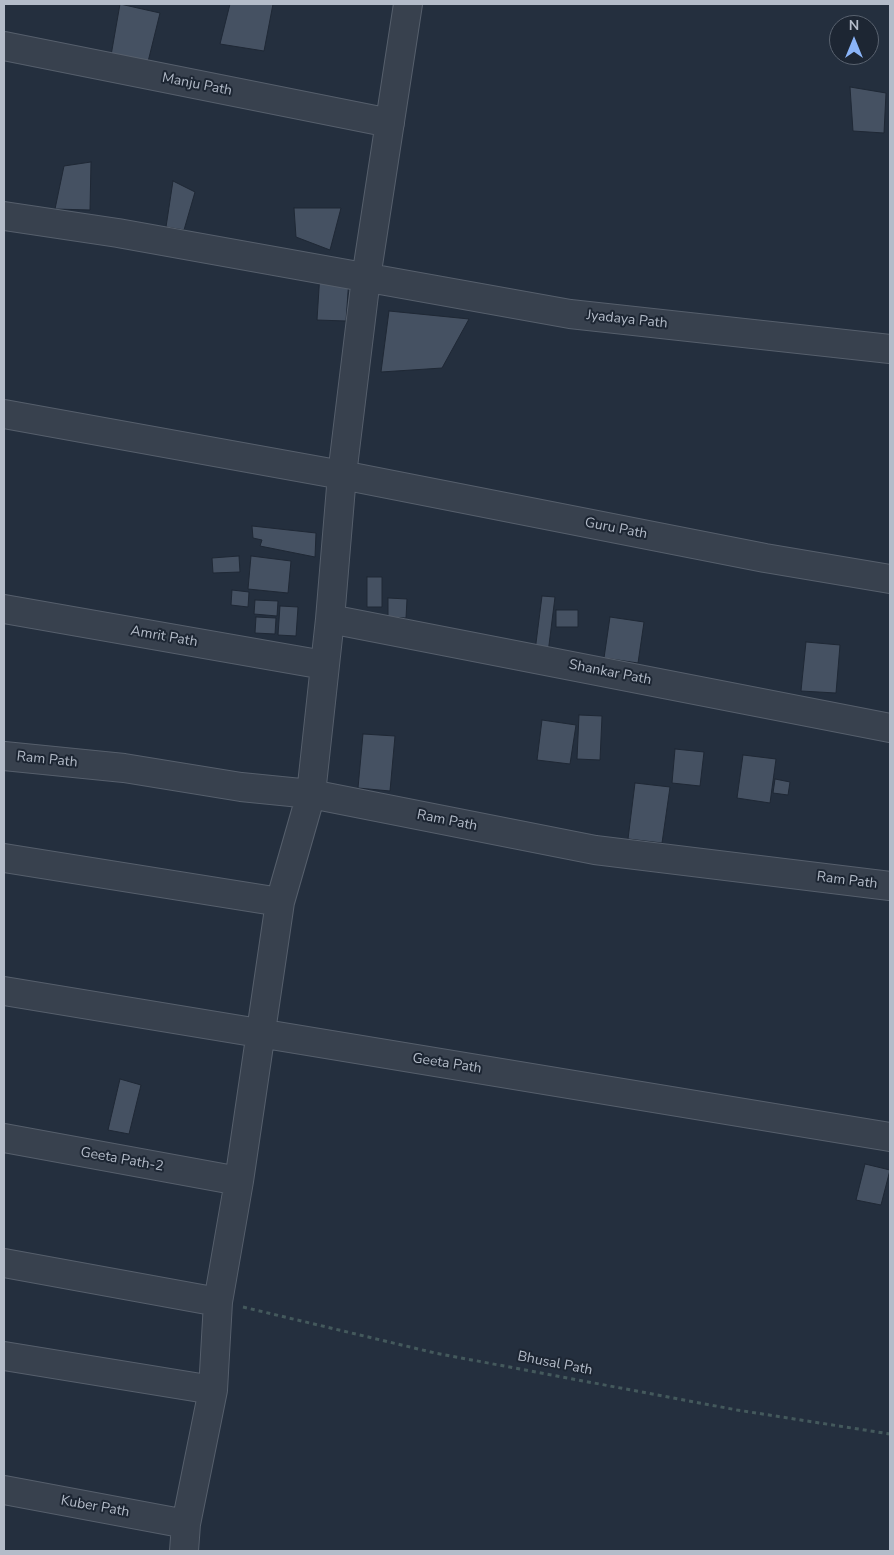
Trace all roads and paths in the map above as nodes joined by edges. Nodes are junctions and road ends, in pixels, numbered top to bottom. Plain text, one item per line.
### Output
1 (401, 5) edge
2 (4, 46) edge
3 (390, 123) junction
4 (4, 216) edge
5 (366, 278) junction
6 (890, 349) edge
7 (4, 414) edge
8 (342, 475) junction
9 (890, 579) edge
10 (4, 609) edge
11 (330, 618) junction
12 (324, 665) junction
13 (890, 728) edge
14 (4, 756) edge
15 (311, 794) junction
16 (4, 858) edge
17 (890, 886) edge
18 (280, 902) junction
19 (4, 991) edge
20 (261, 1033) junction
21 (890, 1137) edge
22 (4, 1138) edge
23 (239, 1181) junction
24 (4, 1263) edge
25 (218, 1302) junction
26 (4, 1356) edge
27 (213, 1390) junction
28 (890, 1434) edge
29 (4, 1490) edge
30 (186, 1524) junction
31 (184, 1551) edge

1 - 3 street
2 - 3 street, Manju Path
3 - 5 street
4 - 5 street, Jyadaya Path
5 - 6 street, Jyadaya Path
5 - 8 street
7 - 8 street, Guru Path
8 - 9 street, Guru Path
8 - 11 street
10 - 12 street, Amrit Path
11 - 12 street
11 - 13 street, Shankar Path
12 - 15 street
14 - 15 street, Ram Path
15 - 17 street, Ram Path
15 - 18 street
16 - 18 street
18 - 20 street
19 - 20 street, Geeta Path
20 - 21 street, Geeta Path
20 - 23 street
22 - 23 street, Geeta Path-2
23 - 25 street
24 - 25 street
25 - 27 street
25 - 28 path, Bhusal Path
26 - 27 street
27 - 30 street
29 - 30 street, Kuber Path
30 - 31 street

